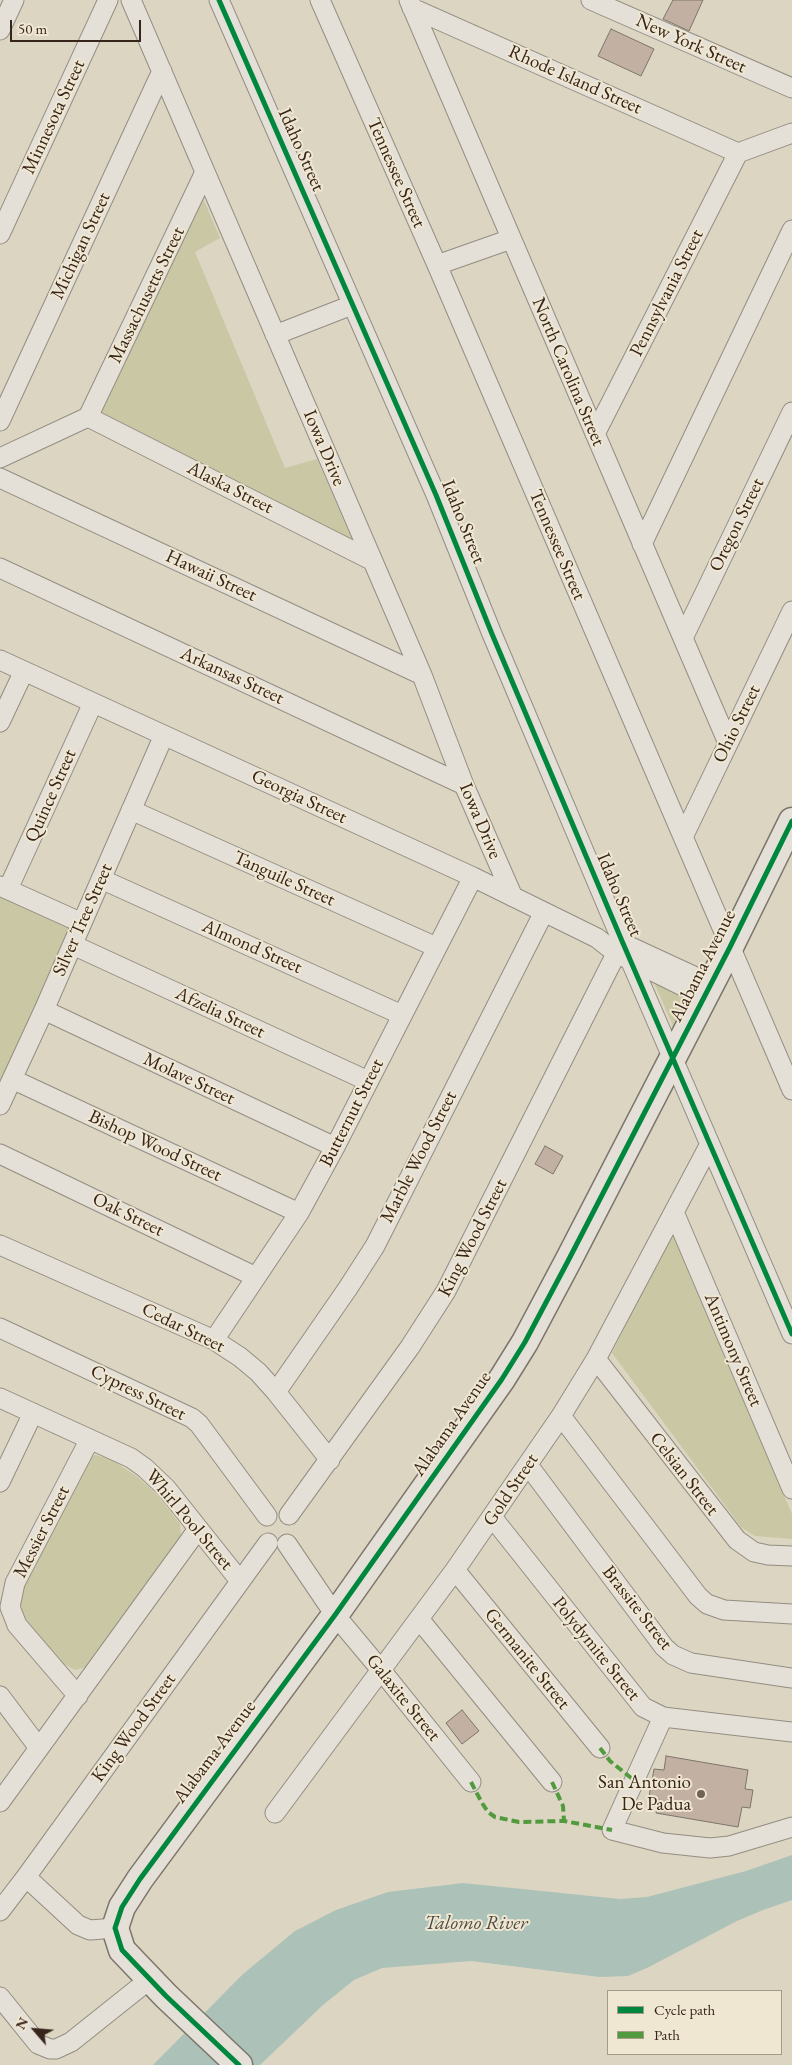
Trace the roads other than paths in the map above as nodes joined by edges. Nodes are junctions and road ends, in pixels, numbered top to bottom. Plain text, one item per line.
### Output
1 (14, 0) edge
2 (108, 0) edge
3 (131, 0) edge
4 (218, 0) edge
5 (320, 0) edge
6 (591, 0) edge
7 (410, 4) edge
8 (0, 30) edge
9 (162, 71) junction
10 (792, 88) edge
11 (792, 133) edge
12 (738, 153) junction
13 (205, 172) junction
14 (792, 230) edge
15 (0, 234) edge
16 (511, 239) junction
17 (437, 265) junction
18 (352, 305) junction
19 (275, 335) junction
20 (792, 412) edge
21 (88, 417) junction
22 (0, 420) edge
23 (595, 434) junction
24 (0, 458) edge
25 (0, 478) edge
26 (642, 544) junction
27 (372, 560) junction
28 (0, 568) edge
29 (792, 611) edge
30 (683, 638) junction
31 (0, 660) edge
32 (24, 670) junction
33 (422, 675) junction
34 (93, 703) junction
35 (0, 722) edge
36 (164, 735) junction
37 (728, 744) junction
38 (464, 785) junction
39 (131, 810) junction
40 (792, 820) edge
41 (683, 837) junction
42 (473, 877) junction
43 (101, 879) junction
44 (4, 888) edge
45 (513, 897) junction
46 (544, 912) junction
47 (82, 922) junction
48 (72, 945) junction
49 (730, 947) junction
50 (436, 948) junction
51 (623, 952) junction
52 (708, 990) junction
53 (44, 1010) junction
54 (402, 1015) junction
55 (673, 1058) junction
56 (12, 1079) junction
57 (368, 1081) junction
58 (792, 1090) edge
59 (0, 1103) edge
60 (710, 1144) junction
61 (335, 1147) junction
62 (0, 1154) edge
63 (674, 1212) junction
64 (299, 1213) junction
65 (0, 1245) edge
66 (256, 1277) junction
67 (0, 1328) edge
68 (792, 1334) edge
69 (214, 1340) junction
70 (596, 1359) junction
71 (276, 1392) junction
72 (0, 1398) edge
73 (33, 1413) junction
74 (561, 1416) junction
75 (90, 1439) junction
76 (330, 1460) junction
77 (528, 1465) junction
78 (0, 1482) edge
79 (792, 1488) edge
80 (289, 1515) junction
81 (267, 1516) junction
82 (492, 1517) junction
83 (198, 1529) junction
84 (268, 1543) junction
85 (288, 1544) junction
86 (792, 1556) edge
87 (455, 1570) junction
88 (240, 1581) junction
89 (792, 1614) edge
90 (335, 1616) junction
91 (418, 1619) junction
92 (381, 1670) junction
93 (792, 1678) edge
94 (0, 1696) edge
95 (78, 1696) junction
96 (663, 1717) junction
97 (792, 1732) edge
98 (40, 1748) junction
99 (600, 1748) dead end
100 (470, 1782) dead end
101 (552, 1782) dead end
102 (2, 1795) edge
103 (275, 1813) dead end
104 (792, 1827) edge
105 (26, 1878) junction
106 (0, 1911) edge
107 (115, 1928) junction
108 (158, 1988) junction
109 (0, 1997) edge
110 (239, 2065) edge

1 - 8 street
2 - 15 street, Minnesota Street
3 - 9 street, Iowa Drive
4 - 18 street, Idaho Street
5 - 17 street, Tennessee Street
6 - 10 street, New York Street
7 - 12 street, Rhode Island Street
7 - 16 street, North Carolina Street
9 - 13 street, Iowa Drive
9 - 22 street, Michigan Street
11 - 12 street
12 - 23 street, Pennsylvania Street
13 - 19 street, Iowa Drive
13 - 21 street, Massachusetts Street
14 - 26 street
16 - 17 street
16 - 23 street, North Carolina Street
17 - 41 street, Tennessee Street
18 - 19 street
18 - 51 street, Idaho Street
19 - 27 street, Iowa Drive
20 - 30 street, Oregon Street
21 - 24 street
21 - 27 street, Alaska Street
23 - 26 street, North Carolina Street
25 - 33 street, Hawaii Street
26 - 30 street, North Carolina Street
27 - 33 street, Iowa Drive
28 - 38 street, Arkansas Street
29 - 37 street, Ohio Street
30 - 37 street, North Carolina Street
31 - 32 street, Georgia Street
32 - 34 street, Georgia Street
32 - 35 street
33 - 38 street, Iowa Drive
34 - 36 street, Georgia Street
34 - 44 street, Quince Street
36 - 39 street, Silver Tree Street
36 - 42 street, Georgia Street
37 - 41 street, Ohio Street
38 - 45 street, Iowa Drive
39 - 43 street, Silver Tree Street
39 - 50 street, Tanguile Street
40 - 49 street, Alabama Avenue
41 - 49 street, Tennessee Street
42 - 45 street, Georgia Street
42 - 50 street, Butternut Street
43 - 47 street, Silver Tree Street
43 - 54 street, Almond Street
44 - 47 street
45 - 46 street, Georgia Street
46 - 51 street, Georgia Street
46 - 71 street, Marble Wood Street
47 - 48 street, Silver Tree Street
48 - 53 street, Silver Tree Street
48 - 57 street, Afzelia Street
49 - 52 street, Alabama Avenue
49 - 58 street, Tennessee Street
50 - 54 street, Butternut Street
51 - 52 street, Georgia Street
51 - 55 street, Idaho Street
51 - 76 street, King Wood Street
52 - 55 street, Alabama Avenue
53 - 56 street, Silver Tree Street
53 - 61 street, Molave Street
54 - 57 street, Butternut Street
55 - 60 street, Idaho Street
55 - 90 street, Alabama Avenue
56 - 59 street, Silver Tree Street
56 - 64 street, Bishop Wood Street
57 - 61 street, Butternut Street
60 - 63 street, Gold Street
60 - 68 street, Idaho Street
61 - 64 street, Butternut Street
62 - 66 street, Oak Street
63 - 70 street, Gold Street
63 - 79 street, Antimony Street
64 - 66 street, Butternut Street
65 - 69 street, Cedar Street
66 - 69 street, Butternut Street
67 - 81 street, Cypress Street
69 - 71 street, Cedar Street
70 - 74 street, Gold Street
70 - 86 street, Celsian Street
71 - 76 street, Cedar Street
72 - 73 street, Whirl Pool Street
73 - 75 street, Whirl Pool Street
73 - 78 street
74 - 77 street, Gold Street
74 - 89 street
75 - 83 street, Whirl Pool Street
75 - 95 street, Messier Street
76 - 80 street, King Wood Street
77 - 82 street, Gold Street
77 - 93 street, Brassite Street
80 - 81 street
80 - 85 street
81 - 84 street
82 - 87 street, Gold Street
82 - 96 street, Polydymite Street
83 - 88 street, Whirl Pool Street
83 - 95 street
84 - 85 street
84 - 88 street, King Wood Street
85 - 90 street
87 - 91 street, Gold Street
87 - 99 street, Germanite Street
88 - 105 street, King Wood Street
90 - 92 street, Galaxite Street
90 - 107 street, Alabama Avenue
91 - 92 street, Gold Street
91 - 101 street
92 - 100 street, Galaxite Street
92 - 103 street, Gold Street
94 - 98 street
95 - 98 street
96 - 97 street, Polydymite Street
96 - 104 street
98 - 102 street
105 - 106 street, King Wood Street
105 - 107 street
107 - 108 street
108 - 109 street
108 - 110 street

